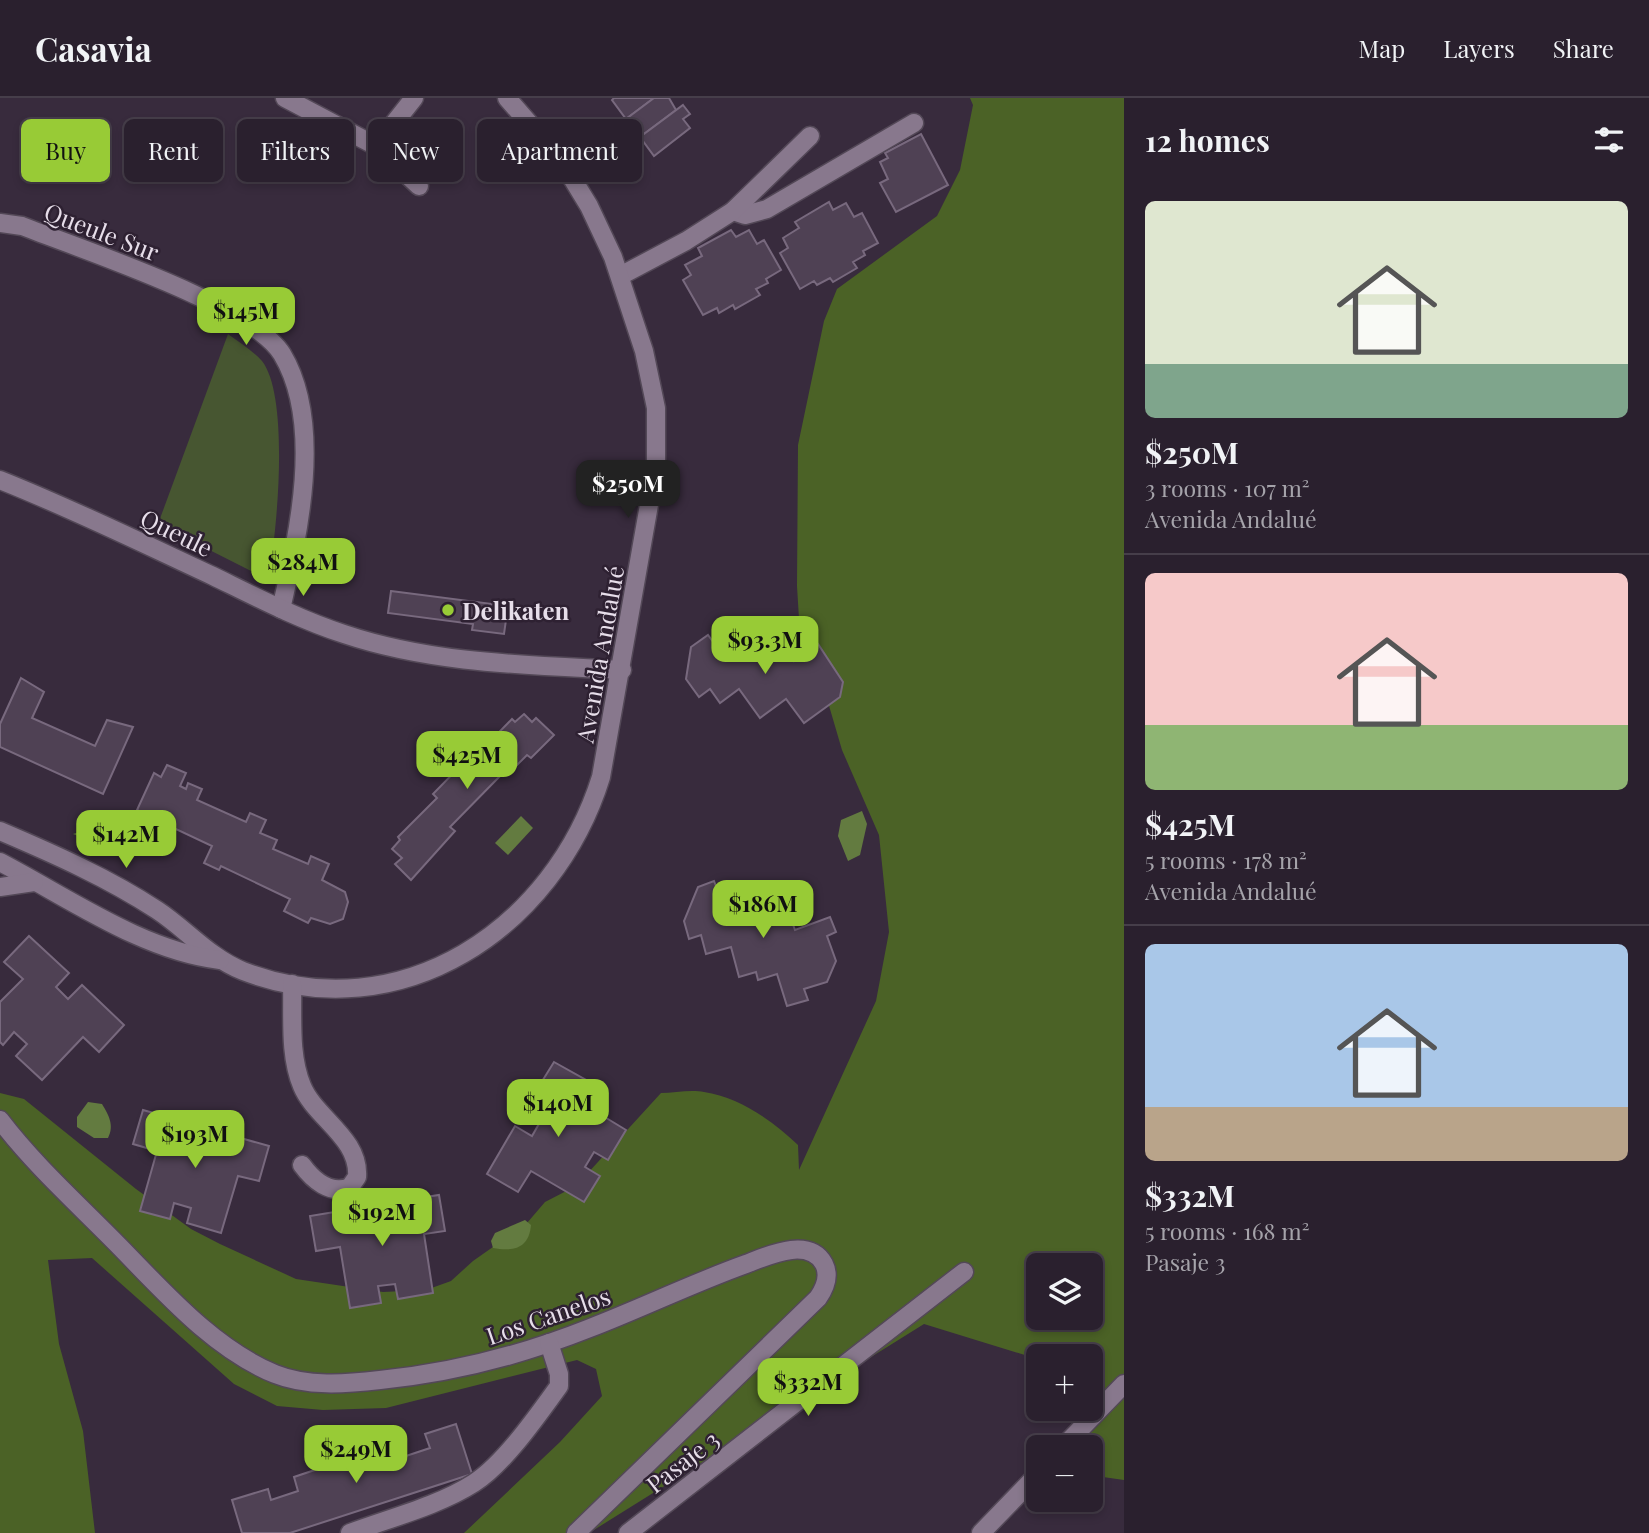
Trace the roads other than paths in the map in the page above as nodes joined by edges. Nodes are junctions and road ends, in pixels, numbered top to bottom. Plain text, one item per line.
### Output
1 (285, 98) edge
2 (414, 98) edge
3 (507, 98) edge
4 (397, 119) edge
5 (914, 122) dead end
6 (810, 136) dead end
7 (368, 142) edge
8 (415, 182) edge
9 (419, 186) dead end
10 (733, 211) junction
11 (0, 223) edge
12 (620, 276) junction
13 (0, 480) edge
14 (281, 609) junction
15 (622, 670) junction
16 (0, 831) edge
17 (0, 862) edge
18 (38, 882) junction
19 (0, 887) edge
20 (220, 960) junction
21 (292, 984) junction
22 (0, 1120) edge
23 (303, 1165) dead end
24 (964, 1272) dead end
25 (549, 1343) junction
26 (1124, 1384) edge
27 (1075, 1435) edge
28 (1026, 1486) edge
29 (349, 1533) edge
30 (576, 1533) edge
31 (628, 1533) edge
32 (981, 1533) edge

1 - 7 street
2 - 4 street
3 - 12 street, Avenida Andalué
5 - 10 street
6 - 10 street
8 - 9 street
10 - 12 street
11 - 14 street, Queule Sur
12 - 15 street, Avenida Andalué
13 - 14 street, Queule
14 - 15 street, Queule
15 - 21 street, Avenida Andalué
16 - 20 street, Avenida Andalué
17 - 18 street, Avenida Andalué
18 - 19 street
18 - 20 street, Avenida Andalué
20 - 21 street, Avenida Andalué
21 - 23 street
22 - 25 street, Los Canelos
24 - 31 street, Pasaje 3
25 - 29 street
25 - 30 street, Los Canelos
26 - 27 street
28 - 32 street

